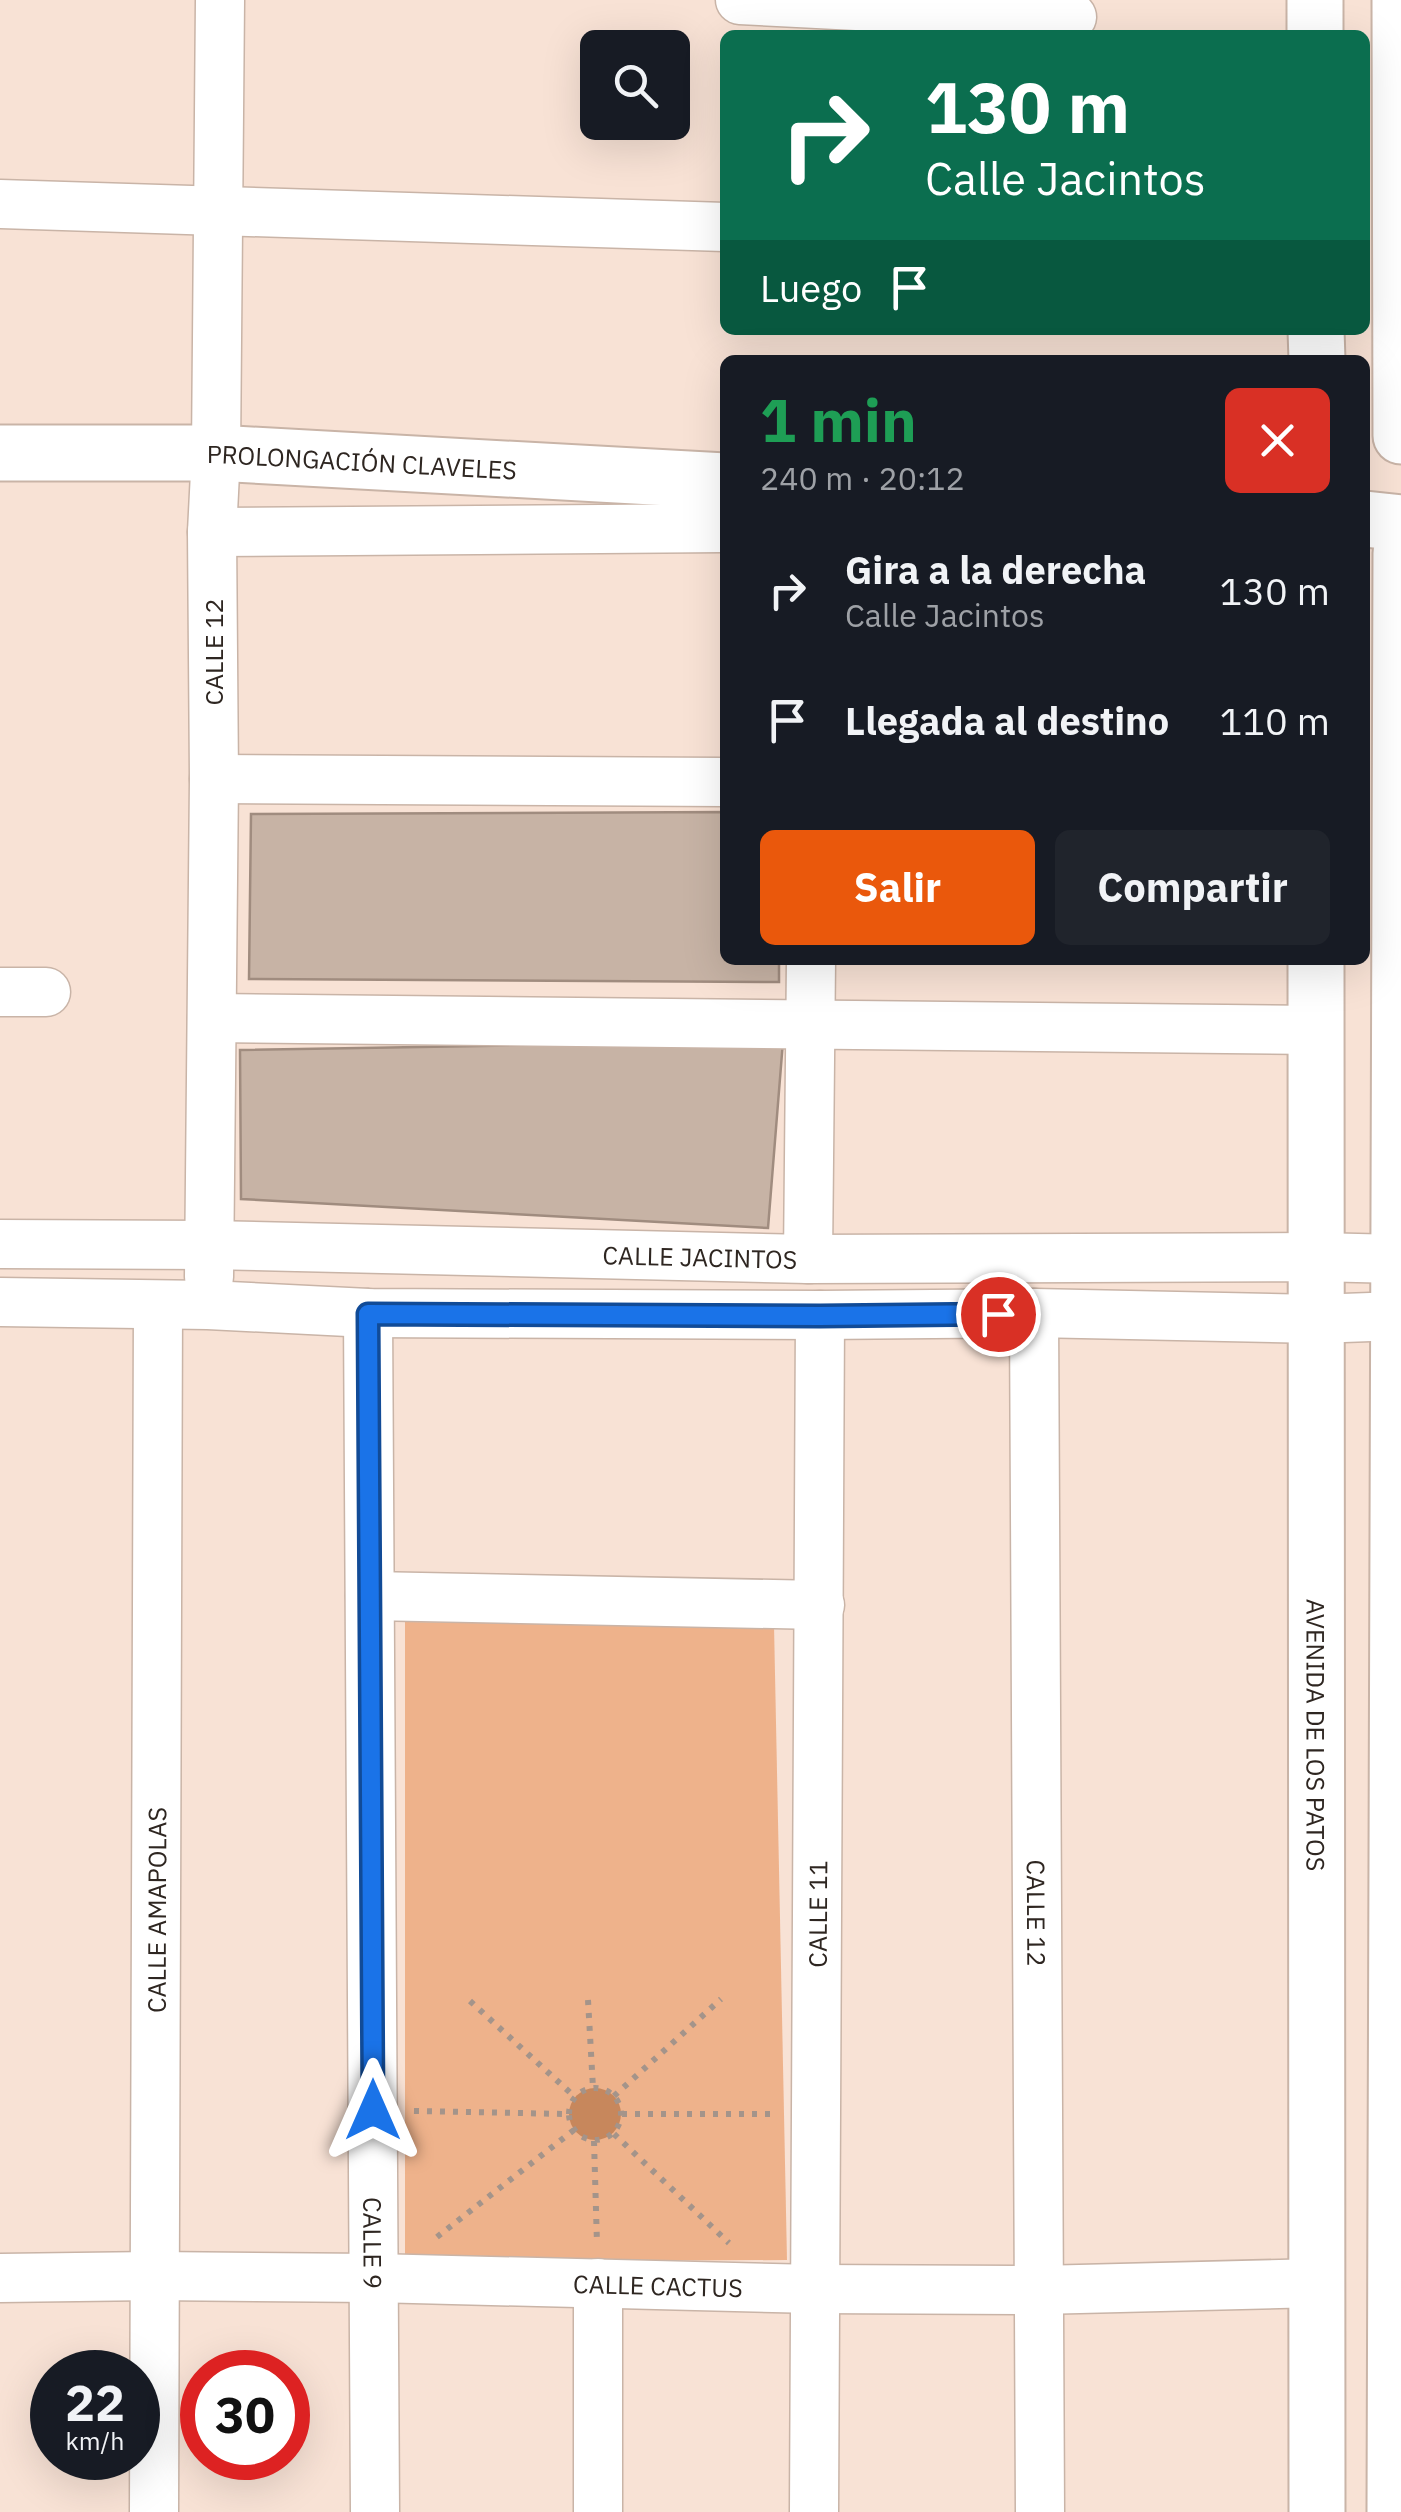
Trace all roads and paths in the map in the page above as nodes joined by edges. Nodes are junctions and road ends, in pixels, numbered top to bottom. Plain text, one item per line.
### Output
1 (220, 0) edge
2 (740, 0) edge
3 (1315, 0) edge
4 (1400, 0) edge
5 (1072, 17) edge
6 (1315, 30) edge
7 (1370, 58) edge
8 (1400, 58) edge
9 (1401, 174) edge
10 (0, 204) edge
11 (218, 211) junction
12 (720, 226) edge
13 (1401, 436) edge
14 (0, 453) edge
15 (216, 453) junction
16 (720, 481) edge
17 (1370, 520) edge
18 (1401, 523) edge
19 (720, 528) edge
20 (212, 532) junction
21 (1401, 553) edge
22 (214, 779) junction
23 (720, 782) edge
24 (811, 965) edge
25 (1316, 965) edge
26 (212, 1018) junction
27 (810, 1024) junction
28 (1316, 1030) junction
29 (0, 1244) edge
30 (209, 1245) junction
31 (1317, 1258) junction
32 (808, 1259) junction
33 (1398, 1259) junction
34 (0, 1302) edge
35 (158, 1305) junction
36 (208, 1305) junction
37 (1034, 1313) junction
38 (368, 1314) junction
39 (820, 1316) junction
40 (1398, 1316) junction
41 (1316, 1318) junction
42 (370, 1596) junction
43 (820, 1604) junction
44 (721, 1999) dead end
45 (588, 2000) dead end
46 (470, 2001) dead end
47 (593, 2088) junction
48 (614, 2096) junction
49 (575, 2097) junction
50 (373, 2110) junction
51 (568, 2114) junction
52 (622, 2114) junction
53 (784, 2114) dead end
54 (574, 2130) junction
55 (614, 2134) junction
56 (594, 2141) junction
57 (436, 2238) dead end
58 (732, 2246) dead end
59 (598, 2271) junction
60 (153, 2276) junction
61 (0, 2278) edge
62 (374, 2278) junction
63 (1316, 2283) junction
64 (815, 2289) junction
65 (1039, 2290) junction
66 (154, 2512) edge
67 (375, 2512) edge
68 (598, 2512) edge
69 (814, 2512) edge
70 (1040, 2512) edge
71 (1317, 2512) edge
72 (1394, 2512) edge

1 - 11 street, CALLE 12
2 - 5 street
3 - 6 street
4 - 8 street
7 - 8 street
8 - 9 street
9 - 13 street
10 - 11 street
11 - 12 street
11 - 15 street, CALLE 12
14 - 15 street, PROLONGACIÓN CLAVELES
15 - 16 street, PROLONGACIÓN CLAVELES
15 - 20 street, CALLE 12
17 - 18 street
19 - 20 street
20 - 22 street, CALLE 12
21 - 33 street
22 - 23 street
22 - 26 street, CALLE 12
24 - 27 street
25 - 28 street, AVENIDA DE LOS PATOS
26 - 27 street
26 - 30 street, CALLE 12
27 - 28 street
27 - 32 street
28 - 31 street, AVENIDA DE LOS PATOS
29 - 30 street, CALLE JACINTOS
30 - 32 street, CALLE JACINTOS
30 - 36 street, CALLE 12
31 - 32 street, CALLE JACINTOS
31 - 33 street, CALLE JACINTOS
31 - 41 street, AVENIDA DE LOS PATOS
33 - 40 street
34 - 35 street
35 - 36 street
35 - 60 street, CALLE AMAPOLAS
36 - 38 street
37 - 39 street
37 - 41 street
37 - 65 street, CALLE 12
38 - 39 street
38 - 42 street, CALLE 9
39 - 43 street, CALLE 11
40 - 41 street
40 - 72 street
41 - 63 street, AVENIDA DE LOS PATOS
42 - 43 street
42 - 50 street, CALLE 9
43 - 64 street, CALLE 11
44 - 48 path
45 - 47 path
46 - 49 path
47 - 48 path
47 - 49 path
48 - 52 path
49 - 51 path
50 - 51 path
50 - 62 street, CALLE 9
51 - 54 path
52 - 53 path
52 - 55 path
54 - 56 path
54 - 57 path
55 - 56 path
55 - 58 path
56 - 59 path
59 - 62 street, CALLE CACTUS
59 - 64 street, CALLE CACTUS
59 - 68 street
60 - 61 street, CALLE CACTUS
60 - 62 street, CALLE CACTUS
60 - 66 street, CALLE AMAPOLAS
62 - 67 street, CALLE 9
63 - 65 street, CALLE CACTUS
63 - 71 street, AVENIDA DE LOS PATOS
64 - 65 street, CALLE CACTUS
64 - 69 street, CALLE 11
65 - 70 street, CALLE 12

